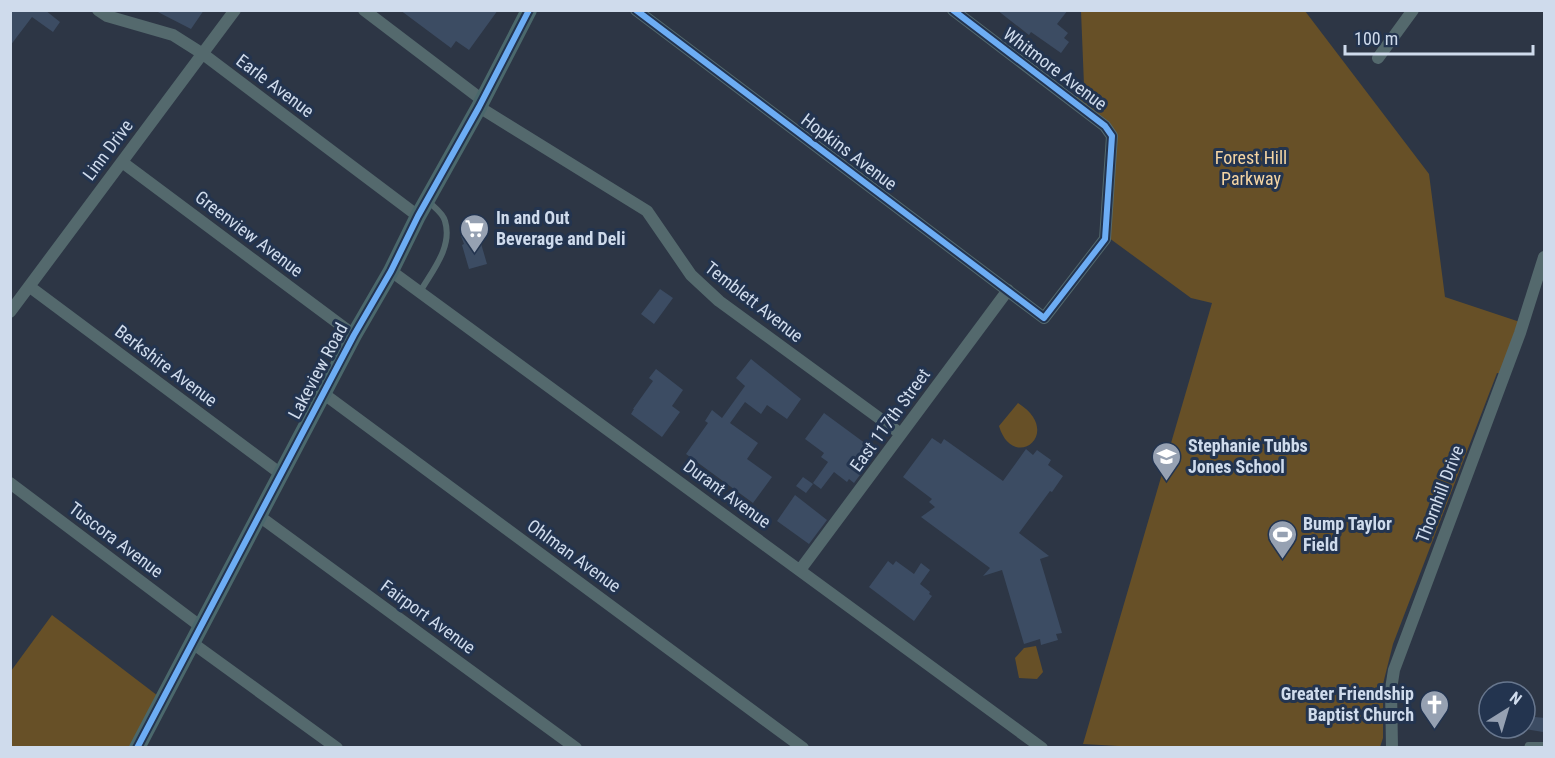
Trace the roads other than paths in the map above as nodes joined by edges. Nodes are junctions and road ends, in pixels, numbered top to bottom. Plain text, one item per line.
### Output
1 (98, 10) edge
2 (235, 10) edge
3 (364, 10) edge
4 (529, 10) edge
5 (636, 10) edge
6 (953, 10) edge
7 (1413, 10) edge
8 (203, 54) junction
9 (1378, 58) dead end
10 (480, 103) junction
11 (122, 162) junction
12 (427, 199) junction
13 (418, 216) junction
14 (1545, 256) edge
15 (391, 271) junction
16 (30, 287) junction
17 (1008, 290) junction
18 (420, 292) junction
19 (10, 312) edge
20 (1044, 318) joint
21 (354, 335) junction
22 (324, 394) junction
23 (902, 434) junction
24 (281, 474) junction
25 (10, 483) edge
26 (259, 516) junction
27 (800, 570) junction
28 (200, 626) junction
29 (191, 642) junction
30 (1545, 745) edge
31 (137, 747) edge
32 (338, 747) edge
33 (576, 747) edge
34 (803, 747) edge
35 (1041, 747) edge
36 (1392, 747) edge
37 (1527, 747) edge

1 - 8 street, Earle Avenue
2 - 8 street, Linn Drive
3 - 10 street, Temblett Avenue
4 - 10 street, Lakeview Road
5 - 17 street, Hopkins Avenue
6 - 20 street, Whitmore Avenue
7 - 9 street
8 - 11 street, Linn Drive
8 - 13 street, Earle Avenue
10 - 12 street, Lakeview Road
10 - 23 street, Temblett Avenue
11 - 16 street, Linn Drive
11 - 21 street, Greenview Avenue
12 - 13 street, Lakeview Road
12 - 18 lane
13 - 15 street, Lakeview Road
14 - 36 street, Thornhill Drive
15 - 18 street, Durant Avenue
15 - 21 street, Lakeview Road
16 - 19 street, Linn Drive
16 - 24 street, Berkshire Avenue
17 - 20 street, Hopkins Avenue
17 - 23 street, East 117th Street
18 - 27 street, Durant Avenue
21 - 22 street, Lakeview Road
22 - 24 street, Lakeview Road
22 - 34 street, Ohlman Avenue
23 - 27 street, East 117th Street
24 - 26 street, Lakeview Road
25 - 28 street, Tuscora Avenue
26 - 28 street, Lakeview Road
26 - 33 street, Fairport Avenue
27 - 35 street, Durant Avenue
28 - 29 street, Lakeview Road
29 - 31 street, Lakeview Road
29 - 32 street
30 - 37 lane

